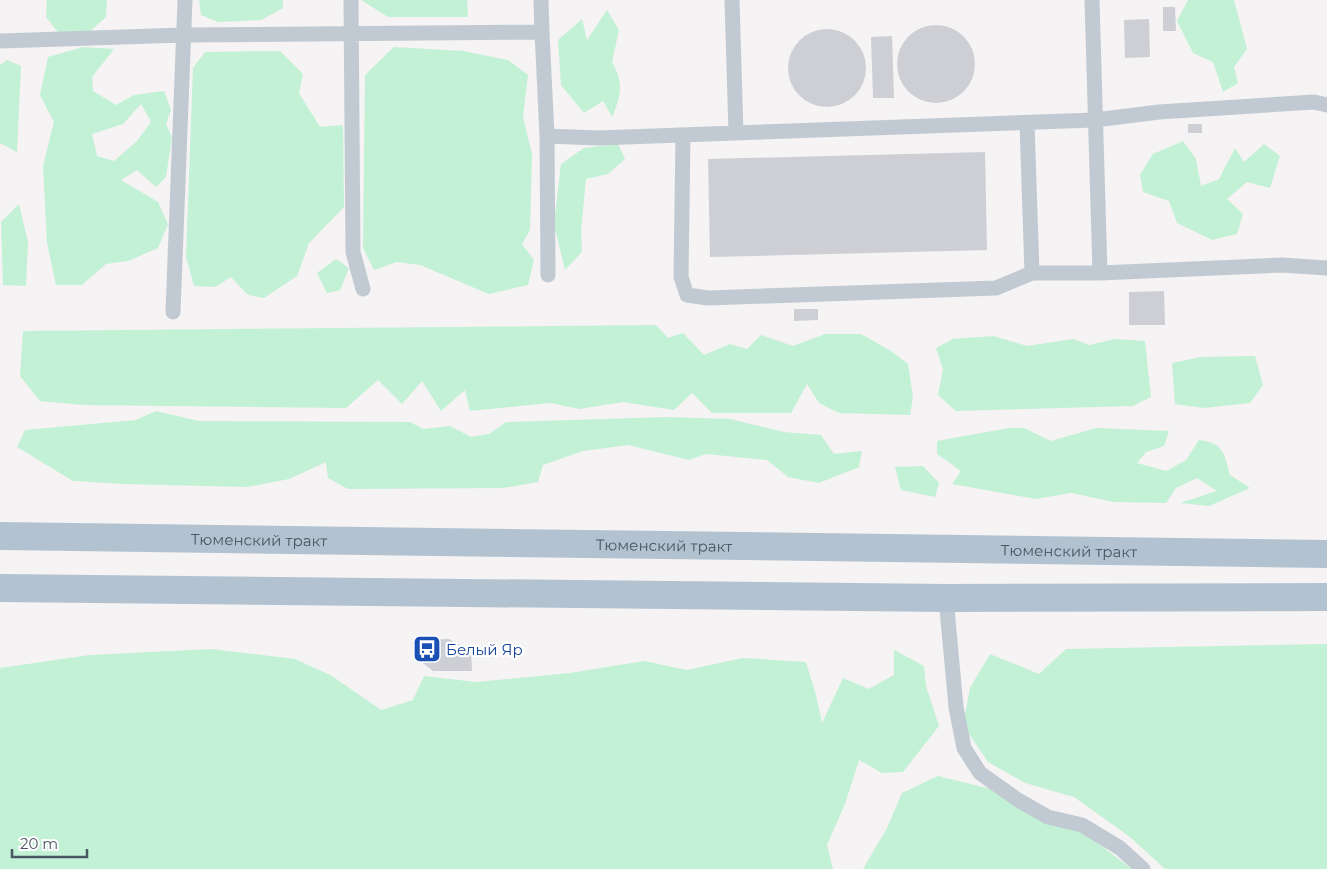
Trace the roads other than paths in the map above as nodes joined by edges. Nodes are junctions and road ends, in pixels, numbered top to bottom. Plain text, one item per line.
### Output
1 (185, 0) edge
2 (351, 0) edge
3 (541, 0) edge
4 (732, 0) edge
5 (1092, 0) edge
6 (542, 32) junction
7 (184, 35) junction
8 (352, 35) junction
9 (0, 41) edge
10 (1327, 105) edge
11 (1095, 120) junction
12 (1027, 123) junction
13 (736, 133) junction
14 (683, 135) junction
15 (547, 136) junction
16 (1327, 268) edge
17 (1032, 273) junction
18 (1100, 273) junction
19 (548, 275) dead end
20 (363, 289) dead end
21 (173, 312) dead end
22 (0, 536) edge
23 (1327, 554) edge
24 (0, 588) edge
25 (1327, 597) edge
26 (946, 598) junction
27 (1143, 869) edge

1 - 7 lane
2 - 8 lane
3 - 6 lane
4 - 13 lane
5 - 11 lane
6 - 8 lane
6 - 15 lane
7 - 8 lane
7 - 9 lane
7 - 21 lane
8 - 20 lane
10 - 11 lane
11 - 12 lane
11 - 18 lane
12 - 13 lane
12 - 17 lane
13 - 14 lane
14 - 15 lane
14 - 17 lane
15 - 19 lane
16 - 18 lane
17 - 18 lane
22 - 23 main road, Тюменский тракт
24 - 26 main road
25 - 26 main road
26 - 27 lane

